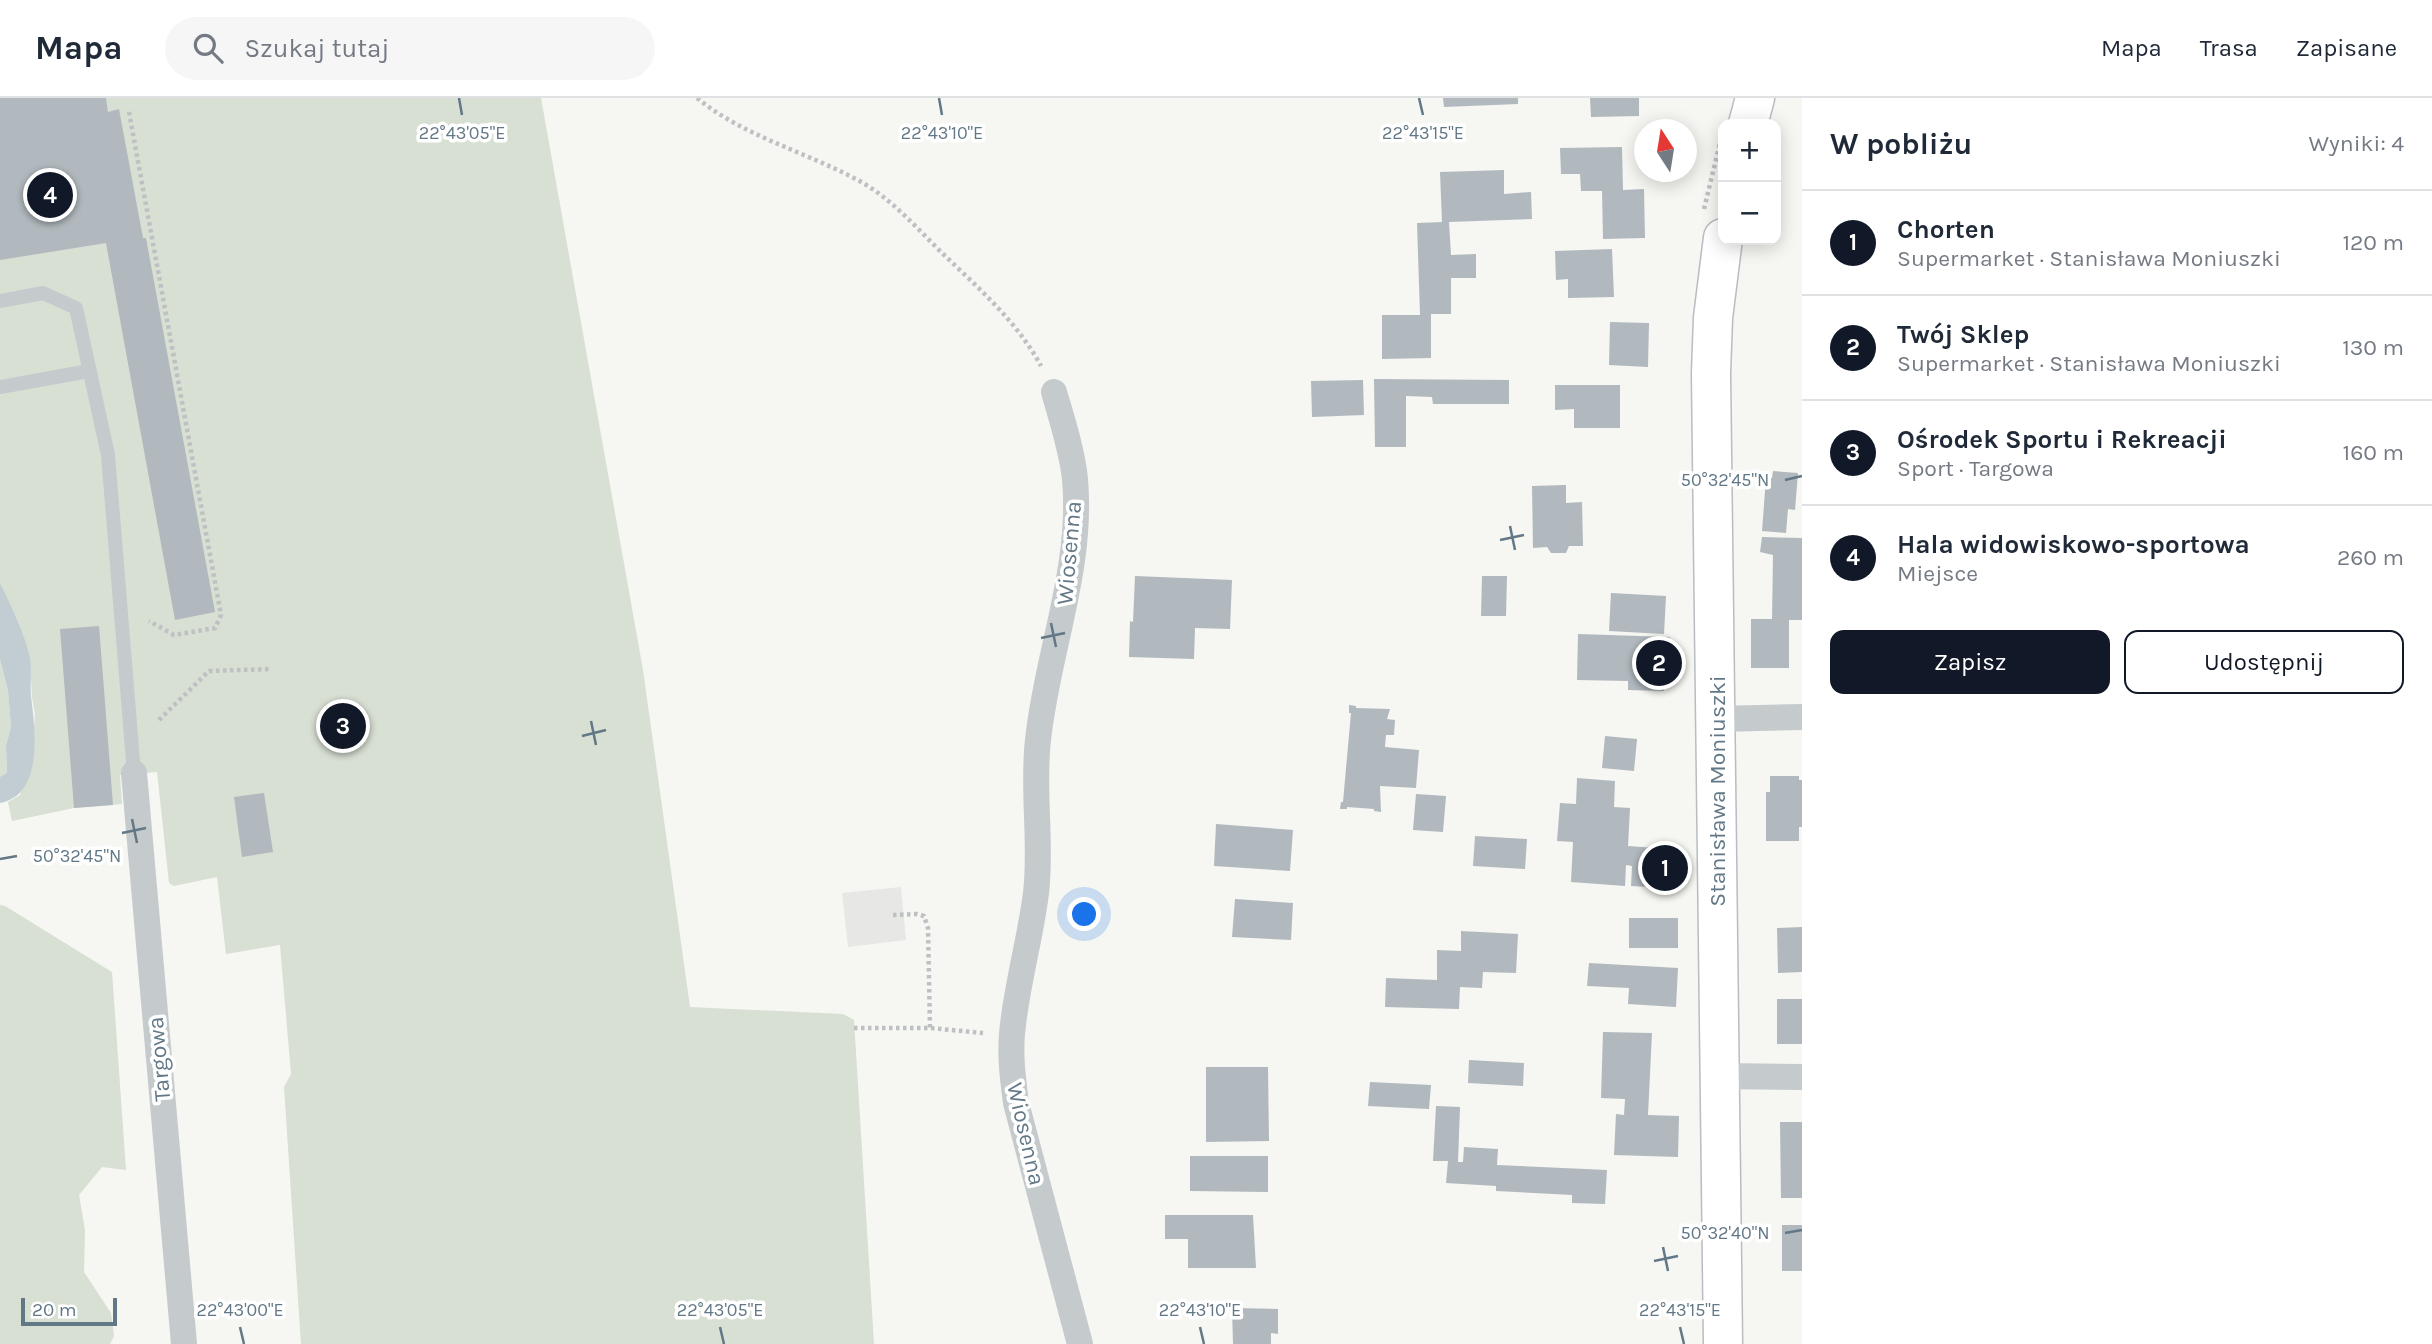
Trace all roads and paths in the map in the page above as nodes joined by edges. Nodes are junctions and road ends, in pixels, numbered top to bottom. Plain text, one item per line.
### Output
1 (697, 98) edge
2 (1755, 98) edge
3 (129, 112) dead end
4 (1749, 119) edge
5 (1722, 245) edge
6 (0, 301) edge
7 (89, 371) junction
8 (0, 387) edge
9 (1054, 392) joint
10 (149, 621) dead end
11 (271, 669) dead end
12 (1802, 717) edge
13 (1718, 719) junction
14 (159, 720) dead end
15 (134, 774) joint
16 (893, 915) dead end
17 (854, 1028) dead end
18 (930, 1028) junction
19 (1012, 1036) junction
20 (1719, 1076) junction
21 (1802, 1077) edge
22 (184, 1344) edge
23 (1080, 1344) edge
24 (1723, 1344) edge

1 - 9 path
2 - 4 street
3 - 10 path
5 - 13 street, Stanisława Moniuszki
6 - 7 lane
7 - 8 lane
7 - 15 lane
9 - 19 street, Wiosenna
11 - 14 path
12 - 13 street
13 - 20 street, Stanisława Moniuszki
15 - 22 street, Targowa
16 - 18 path
17 - 18 path
18 - 19 path
19 - 23 street, Wiosenna
20 - 21 street
20 - 24 street, Stanisława Moniuszki

